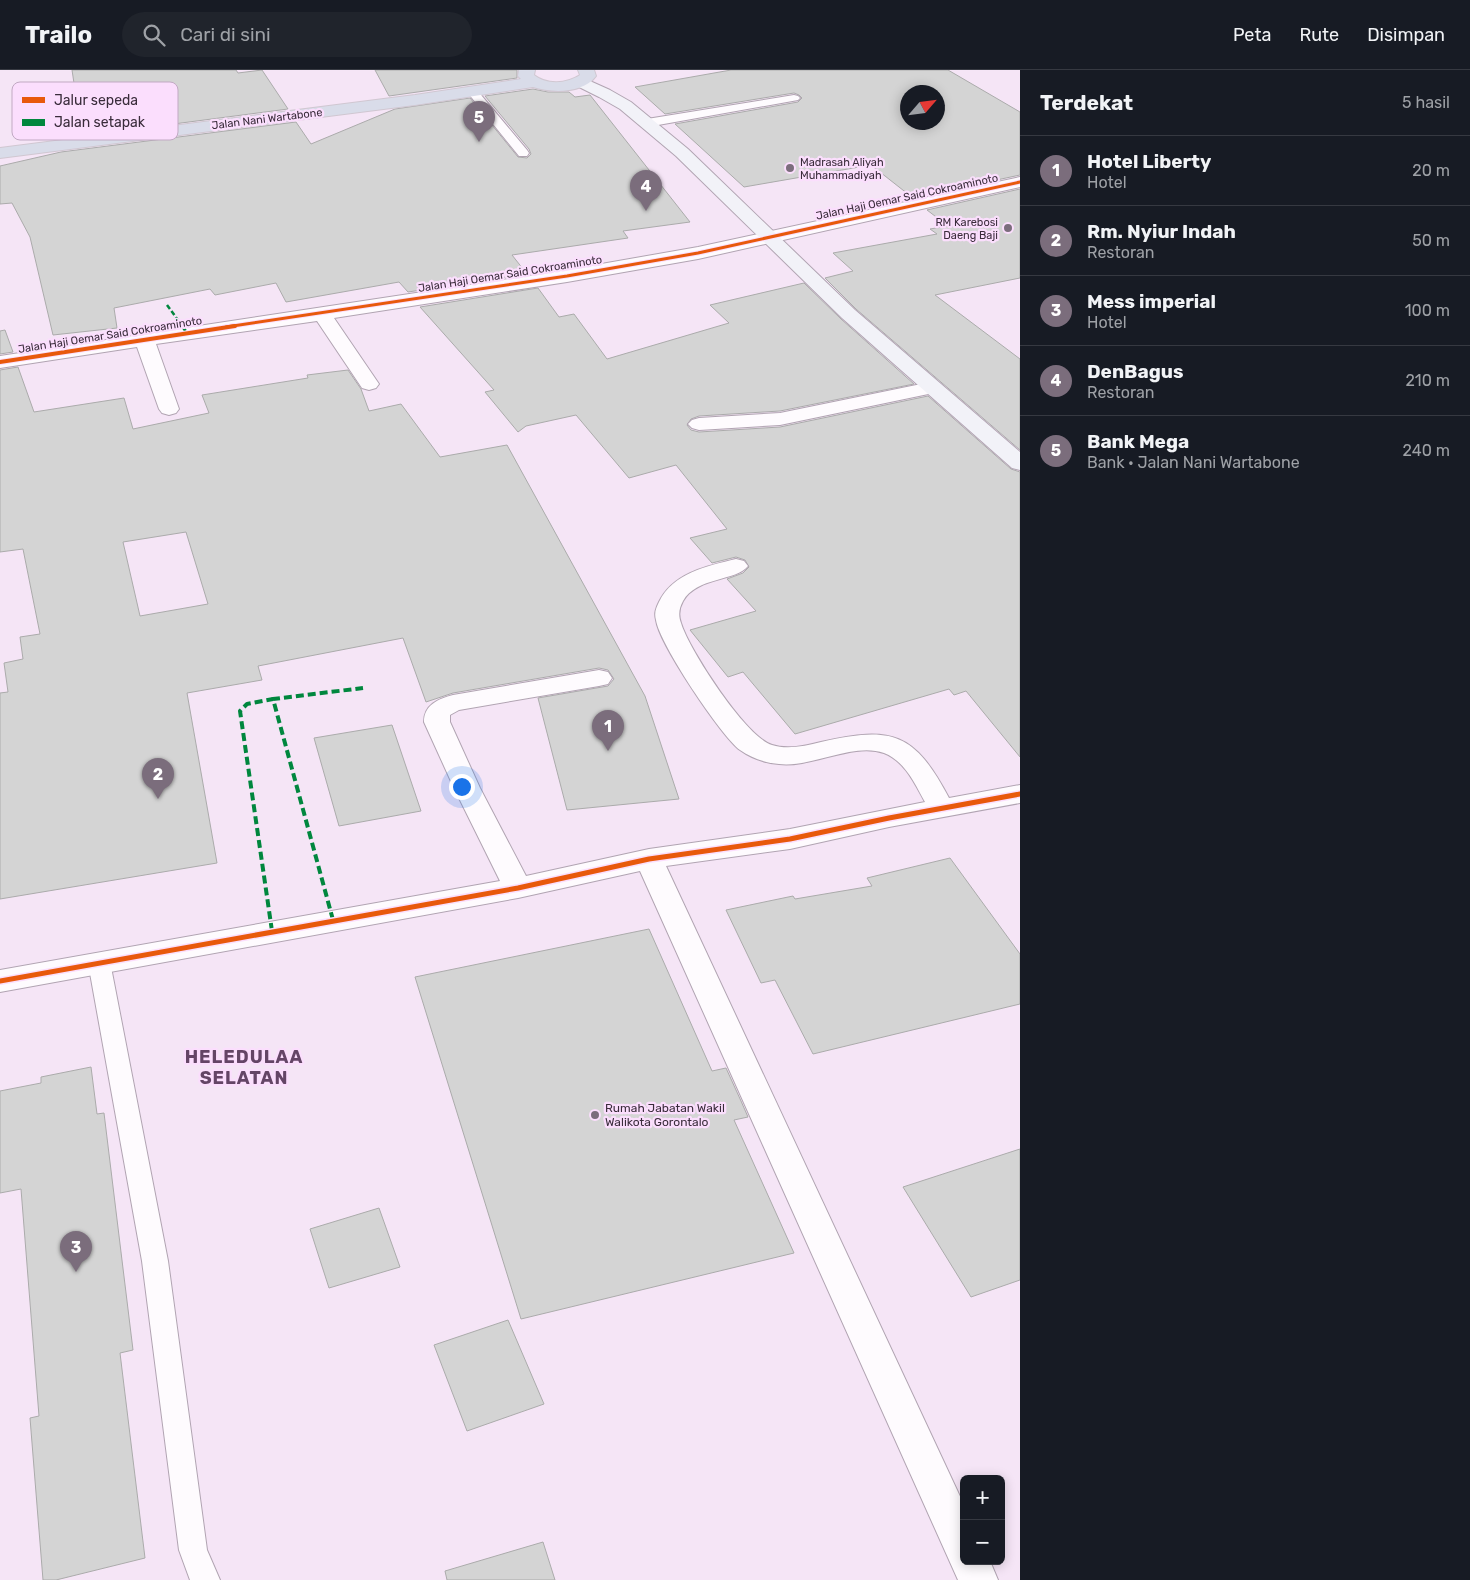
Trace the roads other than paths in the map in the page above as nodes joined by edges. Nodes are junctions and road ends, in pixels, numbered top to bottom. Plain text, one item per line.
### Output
1 (529, 74) edge
2 (583, 76) edge
3 (472, 91) junction
4 (794, 98) dead end
5 (178, 123) edge
6 (647, 123) junction
7 (178, 126) edge
8 (53, 140) edge
9 (56, 140) edge
10 (0, 142) edge
11 (39, 142) junction
12 (0, 153) edge
13 (523, 153) dead end
14 (1020, 182) edge
15 (771, 237) junction
16 (322, 314) junction
17 (145, 340) junction
18 (0, 362) edge
19 (370, 384) dead end
20 (931, 388) junction
21 (169, 409) dead end
22 (700, 424) dead end
23 (1020, 463) edge
24 (736, 566) dead end
25 (599, 678) dead end
26 (1020, 794) edge
27 (942, 809) junction
28 (649, 859) junction
29 (518, 888) junction
30 (99, 962) junction
31 (0, 982) edge
32 (960, 1540) edge
33 (971, 1565) edge
34 (206, 1580) edge
35 (978, 1580) edge

1 - 2 highway
1 - 3 highway, Jalan Nani Wartabone
1 - 5 highway, Jalan Nani Wartabone
2 - 6 street
3 - 7 highway, Jalan Nani Wartabone
3 - 13 lane
4 - 6 lane
6 - 15 street
8 - 11 highway, Jalan Nani Wartabone
9 - 11 highway, Jalan Nani Wartabone
10 - 11 highway, Jalan Nani Wartabone
11 - 12 highway, Jalan Nani Wartabone
14 - 15 street, Jalan Haji Oemar Said Cokroaminoto
15 - 16 street, Jalan Haji Oemar Said Cokroaminoto
15 - 20 street
16 - 17 street, Jalan Haji Oemar Said Cokroaminoto
16 - 19 street
17 - 18 street, Jalan Haji Oemar Said Cokroaminoto
17 - 21 street
20 - 22 street
20 - 23 street
24 - 27 street
25 - 29 street
26 - 27 street
27 - 28 street
28 - 29 street
28 - 32 street
29 - 30 street
30 - 31 street
30 - 34 lane
33 - 35 street

